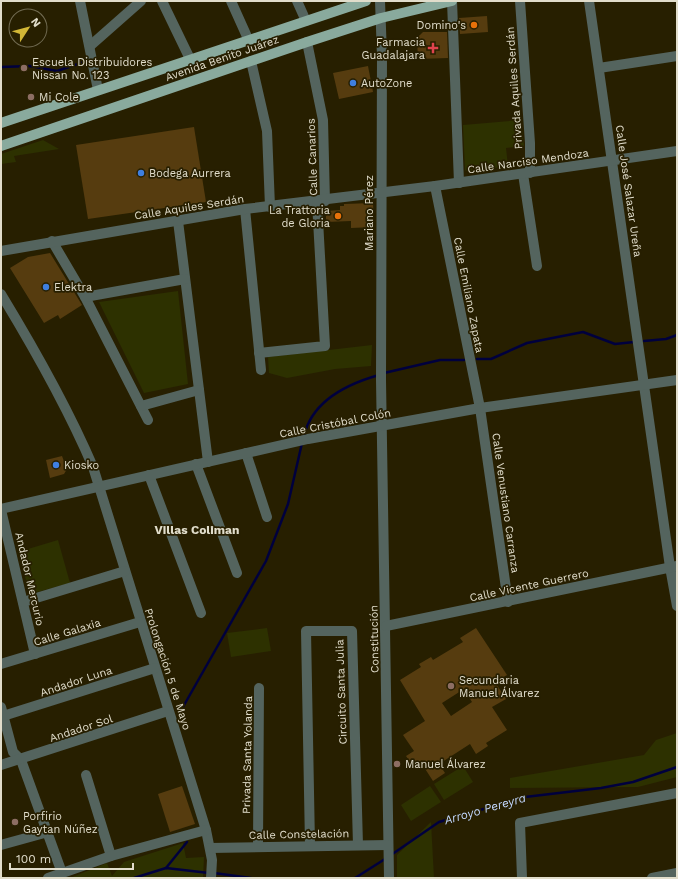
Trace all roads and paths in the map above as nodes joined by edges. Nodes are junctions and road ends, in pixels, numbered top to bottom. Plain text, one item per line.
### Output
1 (80, 1) edge
2 (141, 1) edge
3 (162, 1) edge
4 (231, 1) edge
5 (297, 1) edge
6 (380, 1) edge
7 (452, 1) edge
8 (520, 1) edge
9 (589, 1) edge
10 (362, 2) edge
11 (381, 18) junction
12 (306, 20) junction
13 (249, 41) junction
14 (307, 42) junction
15 (90, 46) junction
16 (677, 56) edge
17 (191, 61) junction
18 (251, 61) junction
19 (599, 68) junction
20 (98, 90) junction
21 (1, 123) edge
22 (1, 146) edge
23 (677, 151) edge
24 (612, 161) junction
25 (526, 173) junction
26 (459, 183) junction
27 (435, 186) junction
28 (382, 193) junction
29 (321, 202) junction
30 (270, 207) junction
31 (245, 210) junction
32 (178, 221) junction
33 (52, 241) junction
34 (1, 251) edge
35 (537, 266) dead end
36 (185, 279) junction
37 (1, 294) edge
38 (85, 297) junction
39 (259, 353) junction
40 (261, 370) dead end
41 (677, 380) edge
42 (645, 385) junction
43 (199, 390) junction
44 (141, 406) junction
45 (480, 408) junction
46 (148, 420) dead end
47 (382, 426) junction
48 (246, 453) junction
49 (208, 462) junction
50 (196, 464) junction
51 (149, 475) junction
52 (99, 487) junction
53 (1, 510) edge
54 (267, 517) dead end
55 (673, 566) edge
56 (124, 571) junction
57 (236, 573) dead end
58 (23, 602) junction
59 (508, 602) junction
60 (677, 606) edge
61 (201, 613) dead end
62 (140, 622) junction
63 (386, 626) junction
64 (35, 654) junction
65 (1, 664) edge
66 (155, 668) junction
67 (259, 688) dead end
68 (168, 711) junction
69 (2, 712) edge
70 (21, 760) junction
71 (1, 765) edge
72 (86, 775) dead end
73 (677, 792) edge
74 (206, 830) junction
75 (48, 832) junction
76 (1, 845) edge
77 (310, 845) junction
78 (358, 845) junction
79 (258, 846) junction
80 (210, 848) junction
81 (388, 849) junction
82 (111, 856) junction
83 (62, 873) junction
84 (677, 873) edge
85 (389, 875) edge
86 (48, 878) edge
87 (211, 878) edge
88 (522, 878) edge
89 (652, 878) edge

1 - 15 street
2 - 15 street
3 - 17 street
4 - 13 street
5 - 12 street
6 - 11 street, Mariano Pérez
7 - 11 main road, Avenida Benito Juárez
7 - 26 street
8 - 25 street, Privada Aquiles Serdán
9 - 19 street, Calle José Salazar Ureña
10 - 12 main road, Avenida Benito Juárez
11 - 14 main road, Avenida Benito Juárez
11 - 28 street, Mariano Pérez
12 - 13 main road, Avenida Benito Juárez
13 - 17 main road, Avenida Benito Juárez
14 - 18 main road, Avenida Benito Juárez
14 - 29 street, Calle Canarios
15 - 20 street
16 - 19 street
17 - 20 main road, Avenida Benito Juárez
18 - 22 main road, Avenida Benito Juárez
18 - 30 street
19 - 24 street, Calle José Salazar Ureña
20 - 21 main road, Avenida Benito Juárez
23 - 24 street, Calle Narciso Mendoza
24 - 25 street, Calle Narciso Mendoza
24 - 42 street, Calle José Salazar Ureña
25 - 26 street, Calle Narciso Mendoza
25 - 35 street, Privada Aquiles Serdán
26 - 27 street, Calle Narciso Mendoza
27 - 28 street, Calle Narciso Mendoza
27 - 45 street, Calle Emiliano Zapata
28 - 29 street, Calle Aquiles Serdán
28 - 47 street, Mariano Pérez
29 - 30 street, Calle Aquiles Serdán
29 - 39 street, Calle Canarios
30 - 31 street, Calle Aquiles Serdán
31 - 32 street, Calle Aquiles Serdán
31 - 39 street
32 - 33 street, Calle Aquiles Serdán
32 - 36 street
33 - 34 street, Calle Aquiles Serdán
33 - 38 street
36 - 38 street
36 - 43 street
37 - 52 street, Prolongación 5 de Mayo
38 - 44 street
39 - 40 street
41 - 42 street, Calle Cristóbal Colón
42 - 45 street, Calle Cristóbal Colón
42 - 55 street, Calle José Salazar Ureña
43 - 44 street
43 - 49 street
44 - 46 street
45 - 47 street, Calle Cristóbal Colón
45 - 59 street, Calle Venustiano Carranza
47 - 48 street, Calle Cristóbal Colón
47 - 63 street, Constitución
48 - 49 street, Calle Cristóbal Colón
48 - 54 street
49 - 50 street, Calle Cristóbal Colón
50 - 51 street, Calle Cristóbal Colón
50 - 57 street
51 - 52 street, Calle Cristóbal Colón
51 - 61 street
52 - 53 street, Calle Cristóbal Colón
52 - 56 street, Prolongación 5 de Mayo
53 - 58 street, Andador Mercurio
55 - 59 street, Calle Vicente Guerrero
55 - 60 street, Calle José Salazar Ureña
56 - 58 street
56 - 62 street, Prolongación 5 de Mayo
58 - 64 street, Andador Mercurio
59 - 63 street, Calle Vicente Guerrero
62 - 64 street, Calle Galaxia
62 - 66 street, Prolongación 5 de Mayo
63 - 81 street, Constitución
64 - 65 street, Calle Galaxia
66 - 68 street, Prolongación 5 de Mayo
66 - 69 street, Andador Luna
67 - 79 street, Privada Santa Yolanda
68 - 70 street, Andador Sol
68 - 74 street, Prolongación 5 de Mayo
69 - 70 street
70 - 71 street, Andador Sol
70 - 75 street
72 - 82 street
73 - 88 street
74 - 80 street, Prolongación 5 de Mayo
74 - 82 street
75 - 76 street
75 - 83 street
77 - 78 street, Calle Constelación
77 - 78 street, Circuito Santa Julia
77 - 79 street, Calle Constelación
78 - 81 street, Calle Constelación
79 - 80 street, Calle Constelación
80 - 87 street, Prolongación 5 de Mayo
81 - 85 street, Constitución
82 - 83 street
83 - 86 street
84 - 89 street

